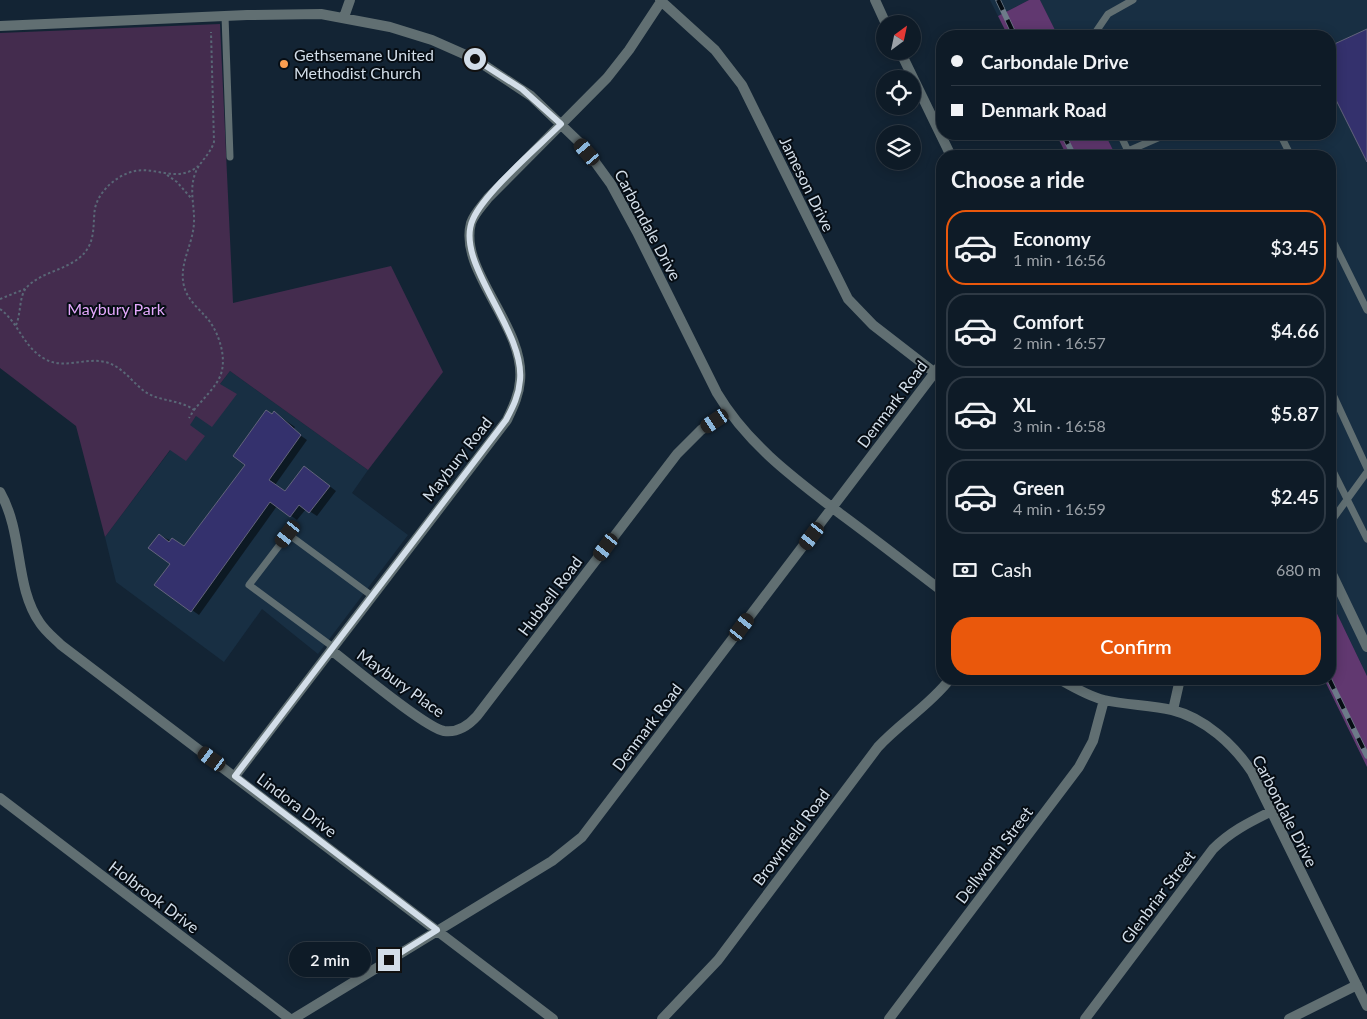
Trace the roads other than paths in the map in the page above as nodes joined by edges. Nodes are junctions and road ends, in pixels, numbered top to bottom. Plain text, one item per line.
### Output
1 (350, 0) edge
2 (661, 0) edge
3 (875, 0) edge
4 (1133, 0) edge
5 (882, 15) edge
6 (225, 16) junction
7 (344, 17) junction
8 (0, 26) edge
9 (1097, 30) edge
10 (904, 60) edge
11 (561, 124) junction
12 (936, 125) edge
13 (1156, 140) edge
14 (1137, 150) edge
15 (230, 157) dead end
16 (1336, 247) edge
17 (1367, 310) edge
18 (935, 372) joint
19 (1336, 401) edge
20 (728, 412) junction
21 (1367, 468) edge
22 (1367, 472) edge
23 (1336, 477) edge
24 (0, 492) edge
25 (1347, 499) junction
26 (833, 508) junction
27 (1336, 515) edge
28 (1367, 539) edge
29 (1336, 582) edge
30 (936, 586) edge
31 (372, 596) junction
32 (1367, 647) edge
33 (332, 649) junction
34 (945, 685) edge
35 (1071, 685) edge
36 (1179, 685) edge
37 (1104, 700) junction
38 (1173, 710) junction
39 (456, 731) joint
40 (235, 776) junction
41 (0, 798) edge
42 (1272, 811) junction
43 (437, 930) junction
44 (1357, 985) junction
45 (1367, 1006) edge
46 (548, 1018) edge
47 (292, 1019) edge
48 (662, 1019) edge
49 (889, 1019) edge
50 (1085, 1019) edge
51 (1288, 1019) edge

1 - 7 street
2 - 11 street, Maybury Road
2 - 18 street, Jameson Drive
3 - 5 street
4 - 9 lane
6 - 7 street, Carbondale Drive
6 - 8 street, Carbondale Drive
6 - 15 lane
7 - 11 street, Carbondale Drive
10 - 12 street
11 - 20 street, Carbondale Drive
11 - 31 street, Maybury Road
13 - 14 lane
16 - 17 lane
18 - 26 street, Denmark Road
19 - 21 lane
20 - 26 street, Carbondale Drive
20 - 39 street, Hubbell Road
22 - 25 lane
23 - 25 lane
24 - 40 street, Lindora Drive
25 - 27 lane
25 - 28 lane
26 - 30 street, Carbondale Drive
26 - 43 street, Denmark Road
29 - 32 street
31 - 33 street, Maybury Road
31 - 33 lane
33 - 39 street, Maybury Place
33 - 40 street, Maybury Road
34 - 48 street, Brownfield Road
35 - 37 street, Carbondale Drive
36 - 38 street
37 - 38 street, Carbondale Drive
37 - 49 street, Dellworth Street
38 - 42 street, Carbondale Drive
40 - 43 street, Lindora Drive
41 - 47 street, Holbrook Drive
42 - 44 street, Carbondale Drive
42 - 50 street, Glenbriar Street
43 - 46 street, Lindora Drive
43 - 47 street, Denmark Road
44 - 45 street, Carbondale Drive
44 - 51 street

